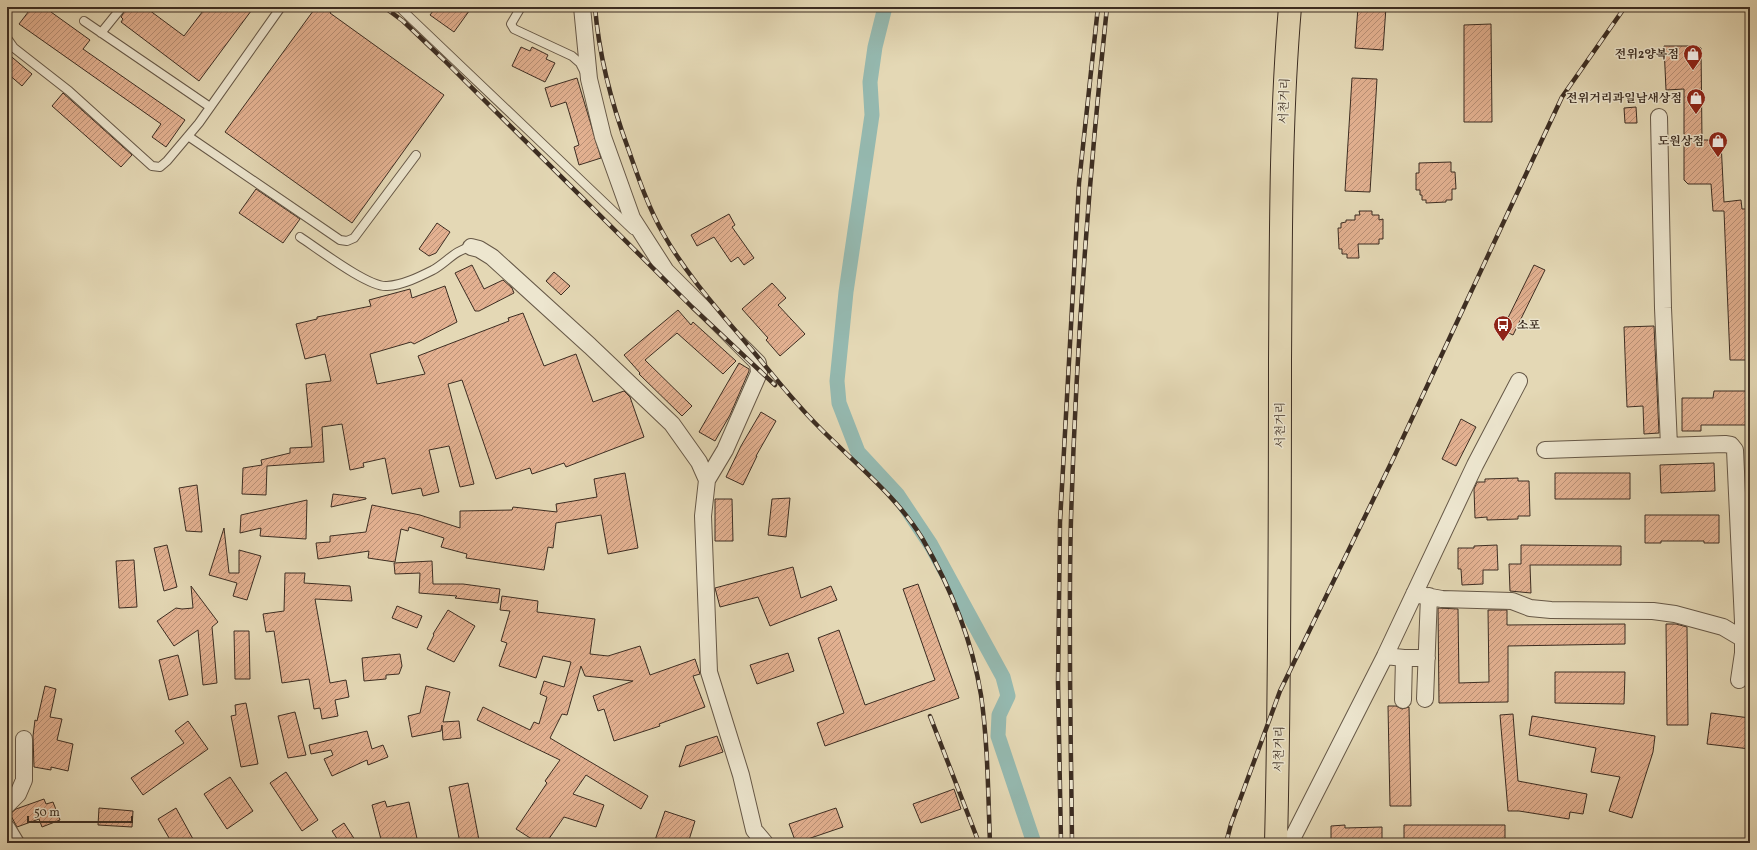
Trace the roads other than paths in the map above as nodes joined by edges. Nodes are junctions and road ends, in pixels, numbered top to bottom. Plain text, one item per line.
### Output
1 (122, 7) edge
2 (281, 7) edge
3 (399, 7) edge
4 (521, 7) edge
5 (582, 7) edge
6 (1290, 7) edge
7 (84, 22) dead end
8 (101, 33) junction
9 (7, 38) edge
10 (589, 79) junction
11 (210, 107) junction
12 (1659, 117) dead end
13 (188, 136) junction
14 (416, 155) dead end
15 (300, 238) dead end
16 (471, 247) joint
17 (651, 247) junction
18 (1519, 380) dead end
19 (1669, 446) junction
20 (1545, 450) dead end
21 (708, 480) junction
22 (1421, 595) junction
23 (1747, 641) edge
24 (1385, 656) junction
25 (1404, 658) junction
26 (1427, 658) junction
27 (1739, 680) dead end
28 (24, 739) dead end
29 (7, 804) edge
30 (7, 828) edge
31 (16, 843) edge
32 (765, 843) edge
33 (1276, 843) edge
34 (1290, 843) edge

1 - 8 lane
2 - 11 lane
3 - 17 lane
4 - 10 lane
5 - 10 street
6 - 33 main road, 서천거리
7 - 8 lane
8 - 11 lane
9 - 13 lane
10 - 17 street
11 - 13 lane
12 - 19 street
13 - 14 lane
15 - 16 lane
16 - 21 street
17 - 21 street
18 - 22 street
19 - 20 street
19 - 23 street
21 - 32 street
22 - 23 street
22 - 24 street
22 - 26 street
23 - 27 street
24 - 25 street
24 - 34 street
25 - 26 street
25 - 26 street
28 - 29 street
30 - 31 street

